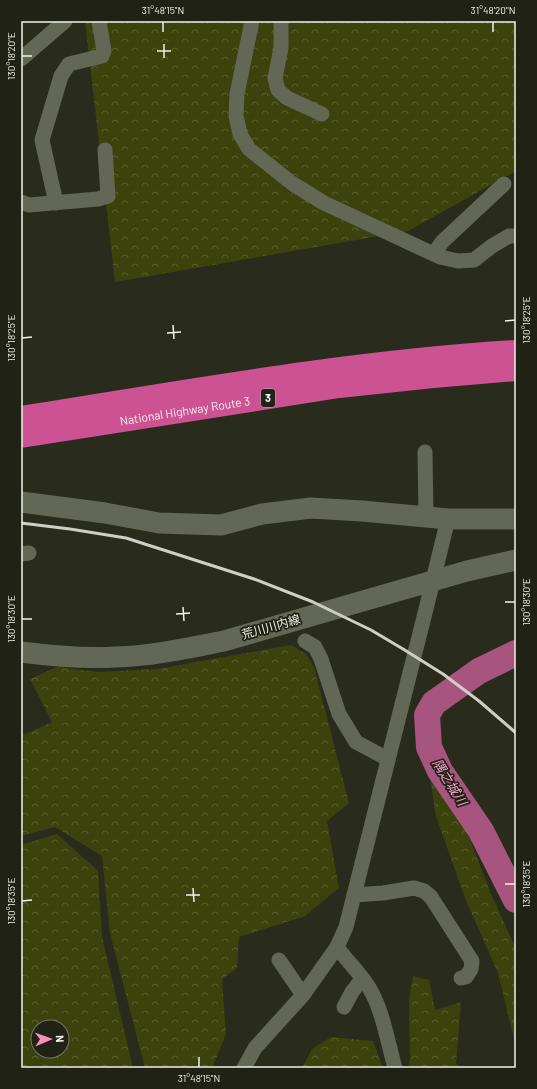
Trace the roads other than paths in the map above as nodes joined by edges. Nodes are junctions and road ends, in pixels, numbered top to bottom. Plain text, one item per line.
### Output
1 (65, 21) edge
2 (99, 21) edge
3 (252, 21) edge
4 (281, 21) edge
5 (21, 59) edge
6 (322, 114) dead end
7 (105, 150) dead end
8 (504, 184) dead end
9 (21, 202) edge
10 (56, 203) junction
11 (516, 236) edge
12 (434, 254) junction
13 (516, 351) edge
14 (516, 370) edge
15 (21, 417) edge
16 (21, 437) edge
17 (425, 452) dead end
18 (21, 502) edge
19 (426, 516) junction
20 (448, 518) junction
21 (516, 519) edge
22 (516, 560) edge
23 (305, 641) dead end
24 (21, 652) edge
25 (388, 760) junction
26 (354, 895) junction
27 (337, 947) junction
28 (278, 960) dead end
29 (462, 978) dead end
30 (362, 979) junction
31 (303, 995) junction
32 (344, 1007) dead end
33 (244, 1068) edge
34 (395, 1068) edge

1 - 5 street
2 - 10 street
3 - 12 street
4 - 6 street
7 - 10 street
8 - 12 street
9 - 10 street
11 - 12 street
13 - 15 highway, National Highway Route 3 / 3
14 - 16 highway, National Highway Route 3 / 3
17 - 19 street
18 - 19 main road
19 - 20 main road
20 - 21 main road
20 - 25 street
22 - 24 main road, 荒川川内線
23 - 25 street
25 - 26 street
26 - 27 street
26 - 29 street
27 - 30 street
27 - 31 street
28 - 31 street
30 - 32 street
30 - 34 street
31 - 33 street

